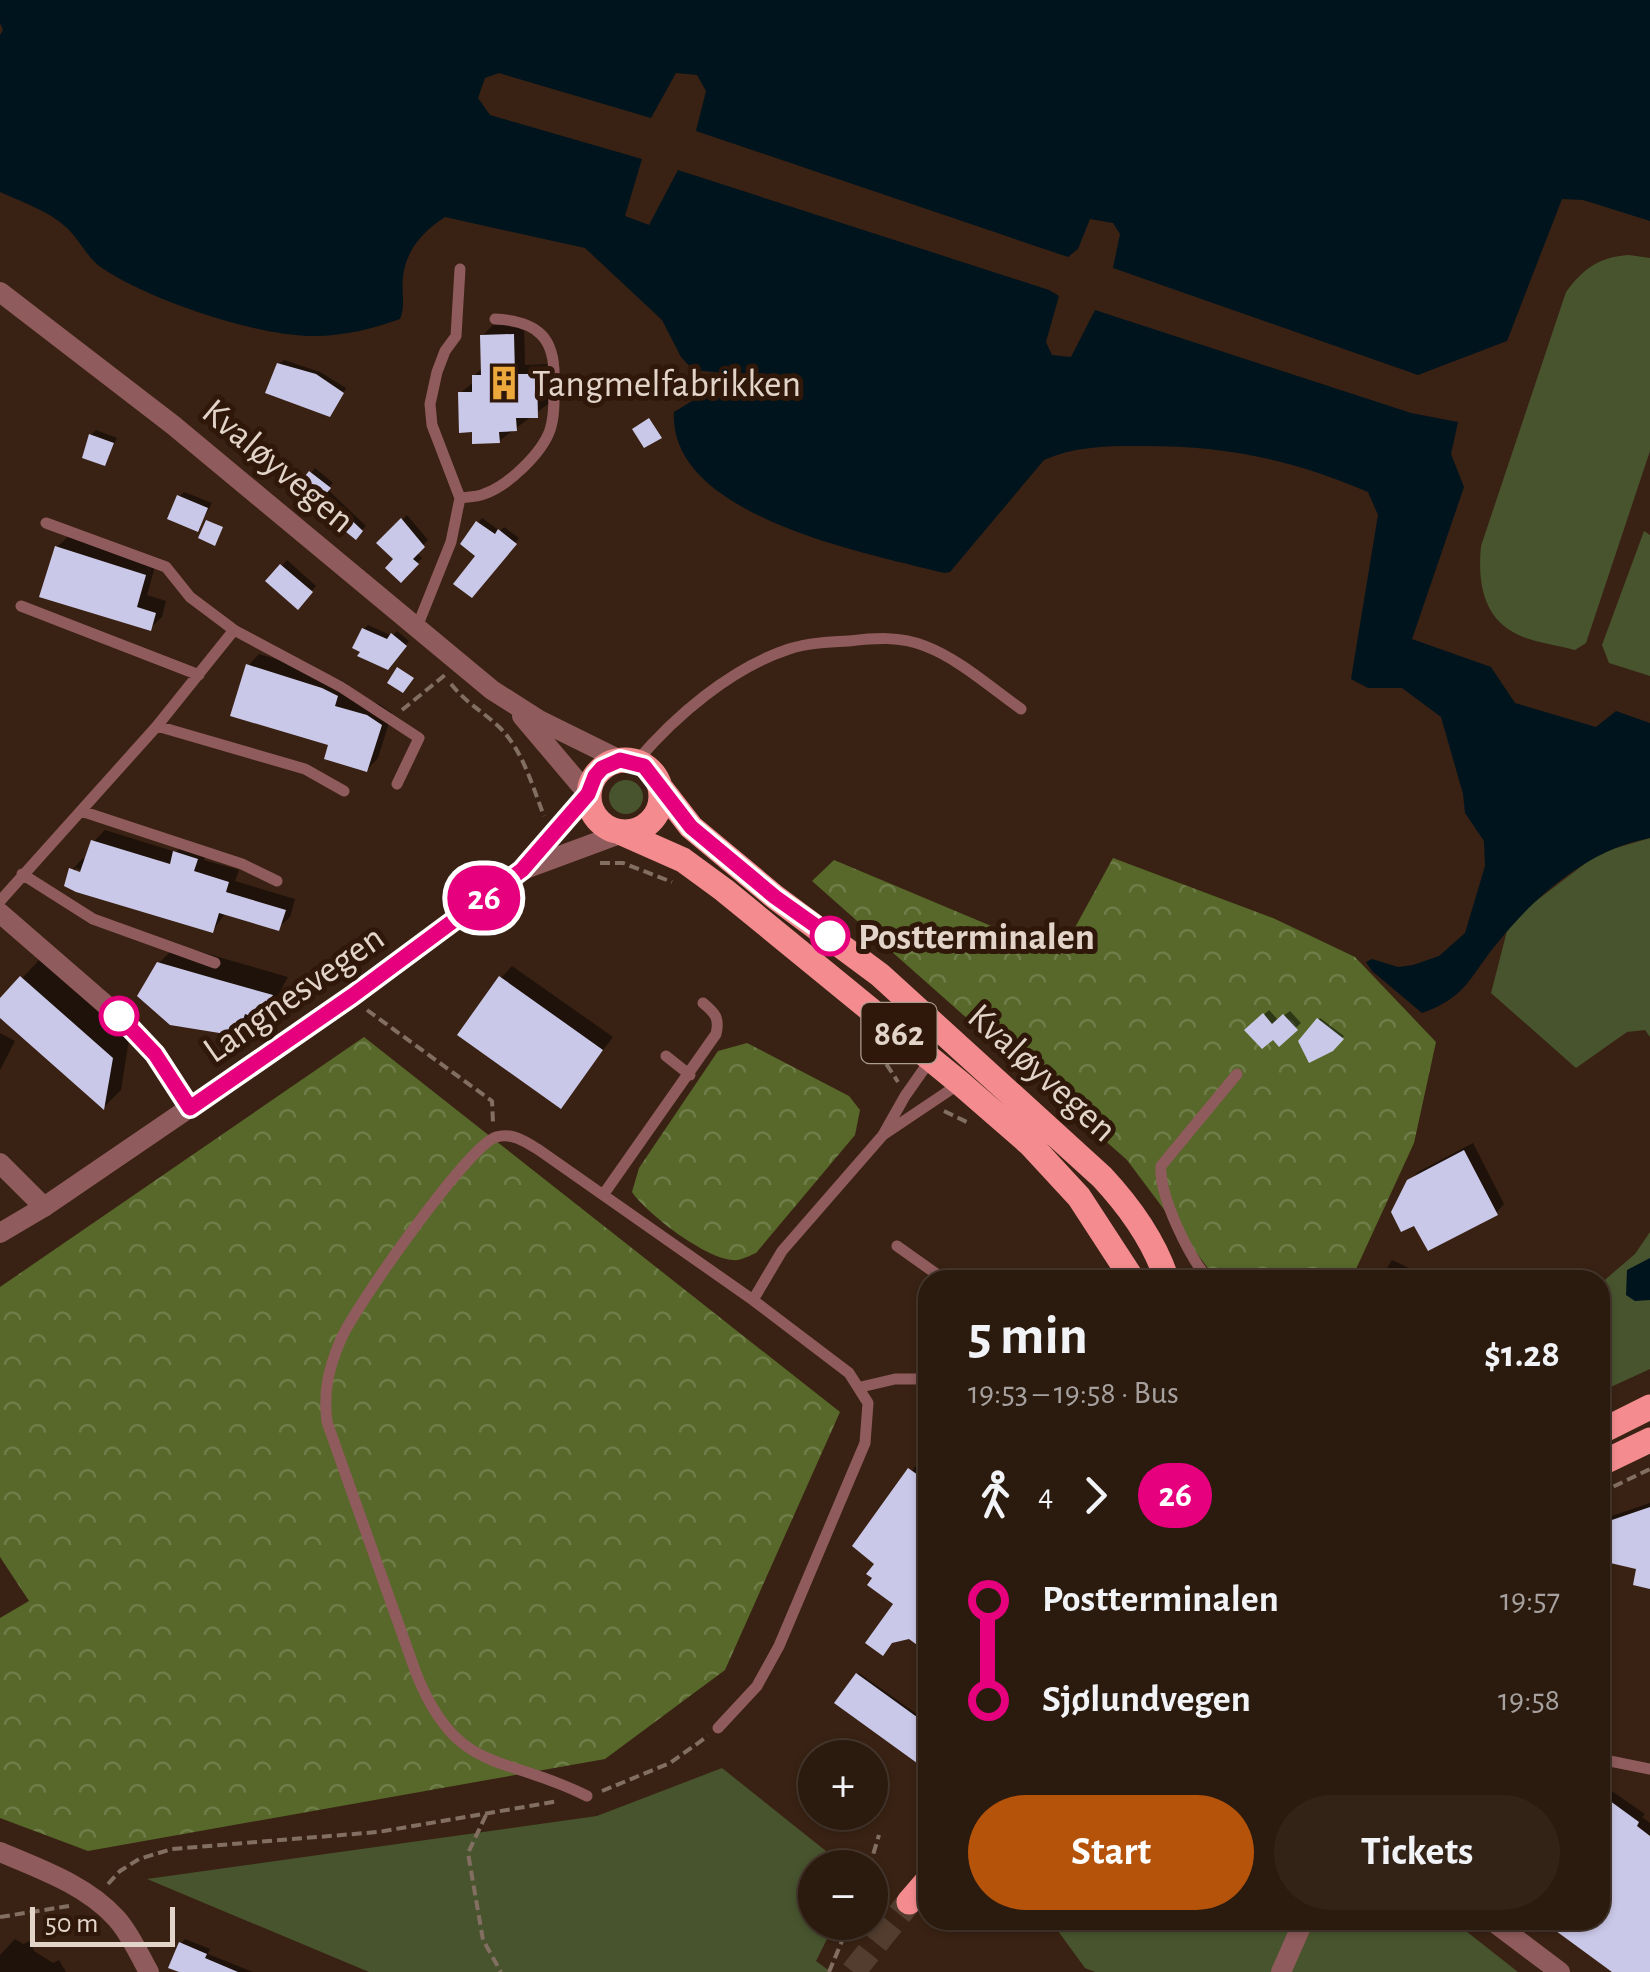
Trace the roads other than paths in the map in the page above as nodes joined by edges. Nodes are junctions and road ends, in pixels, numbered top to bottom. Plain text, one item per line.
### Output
1 (460, 269) dead end
2 (0, 292) edge
3 (495, 319) dead end
4 (460, 498) junction
5 (46, 522) dead end
6 (21, 606) dead end
7 (417, 627) junction
8 (234, 630) junction
9 (199, 675) junction
10 (507, 700) junction
11 (1020, 709) dead end
12 (157, 726) junction
13 (628, 761) junction
14 (397, 784) dead end
15 (660, 787) junction
16 (344, 791) dead end
17 (588, 794) junction
18 (81, 811) junction
19 (622, 833) junction
20 (522, 870) junction
21 (22, 874) junction
22 (277, 881) dead end
23 (0, 900) edge
24 (0, 913) edge
25 (215, 963) dead end
26 (703, 1003) dead end
27 (962, 1049) junction
28 (666, 1056) dead end
29 (930, 1060) junction
30 (690, 1074) junction
31 (1237, 1074) dead end
32 (960, 1083) junction
33 (190, 1108) junction
34 (883, 1135) junction
35 (0, 1163) edge
36 (603, 1196) junction
37 (44, 1207) junction
38 (0, 1233) edge
39 (897, 1246) dead end
40 (931, 1270) edge
41 (1126, 1270) edge
42 (1162, 1270) edge
43 (1202, 1270) edge
44 (753, 1300) junction
45 (918, 1379) edge
46 (860, 1387) junction
47 (1650, 1407) edge
48 (1610, 1427) edge
49 (1650, 1440) edge
50 (1610, 1459) edge
51 (718, 1728) road end
52 (1610, 1761) edge
53 (1650, 1770) edge
54 (587, 1796) road end
55 (0, 1852) edge
56 (918, 1892) edge
57 (909, 1902) tunnel mouth
58 (1299, 1930) edge
59 (1504, 1930) edge
60 (149, 1972) edge
61 (1280, 1972) edge
62 (1560, 1972) edge

1 - 4 lane
2 - 7 street, Kvaløyvegen
3 - 4 lane
4 - 7 lane
5 - 8 lane
6 - 9 lane
7 - 10 street, Kvaløyvegen
8 - 9 lane
8 - 14 lane
9 - 12 lane
10 - 13 street, Kvaløyvegen
10 - 17 street, Kvaløyvegen
11 - 13 lane
12 - 16 lane
12 - 18 lane
13 - 15 main road, 862
13 - 17 main road
15 - 19 main road
15 - 27 main road, Kvaløyvegen / 862
17 - 19 main road, 862
17 - 20 street, Langnesvegen
18 - 21 lane
18 - 22 lane
19 - 20 street, Langnesvegen
19 - 29 main road, Kvaløyvegen / 862
20 - 33 street, Langnesvegen
21 - 23 lane
21 - 25 lane
24 - 33 street
26 - 30 lane
27 - 29 lane
27 - 32 lane
27 - 42 main road, Kvaløyvegen / 862
28 - 30 lane
29 - 32 main road, Kvaløyvegen / 862
29 - 34 lane
30 - 36 lane
31 - 43 lane
32 - 34 lane
32 - 41 main road, Kvaløyvegen / 862
33 - 37 street, Langnesvegen
34 - 44 lane
35 - 37 street
36 - 44 lane
36 - 54 lane
37 - 38 street, Langnesvegen
39 - 40 lane
44 - 46 lane
45 - 46 lane
46 - 51 lane
47 - 48 main road
49 - 50 main road
52 - 53 lane
55 - 60 street
56 - 57 main road
58 - 61 street
59 - 62 street

